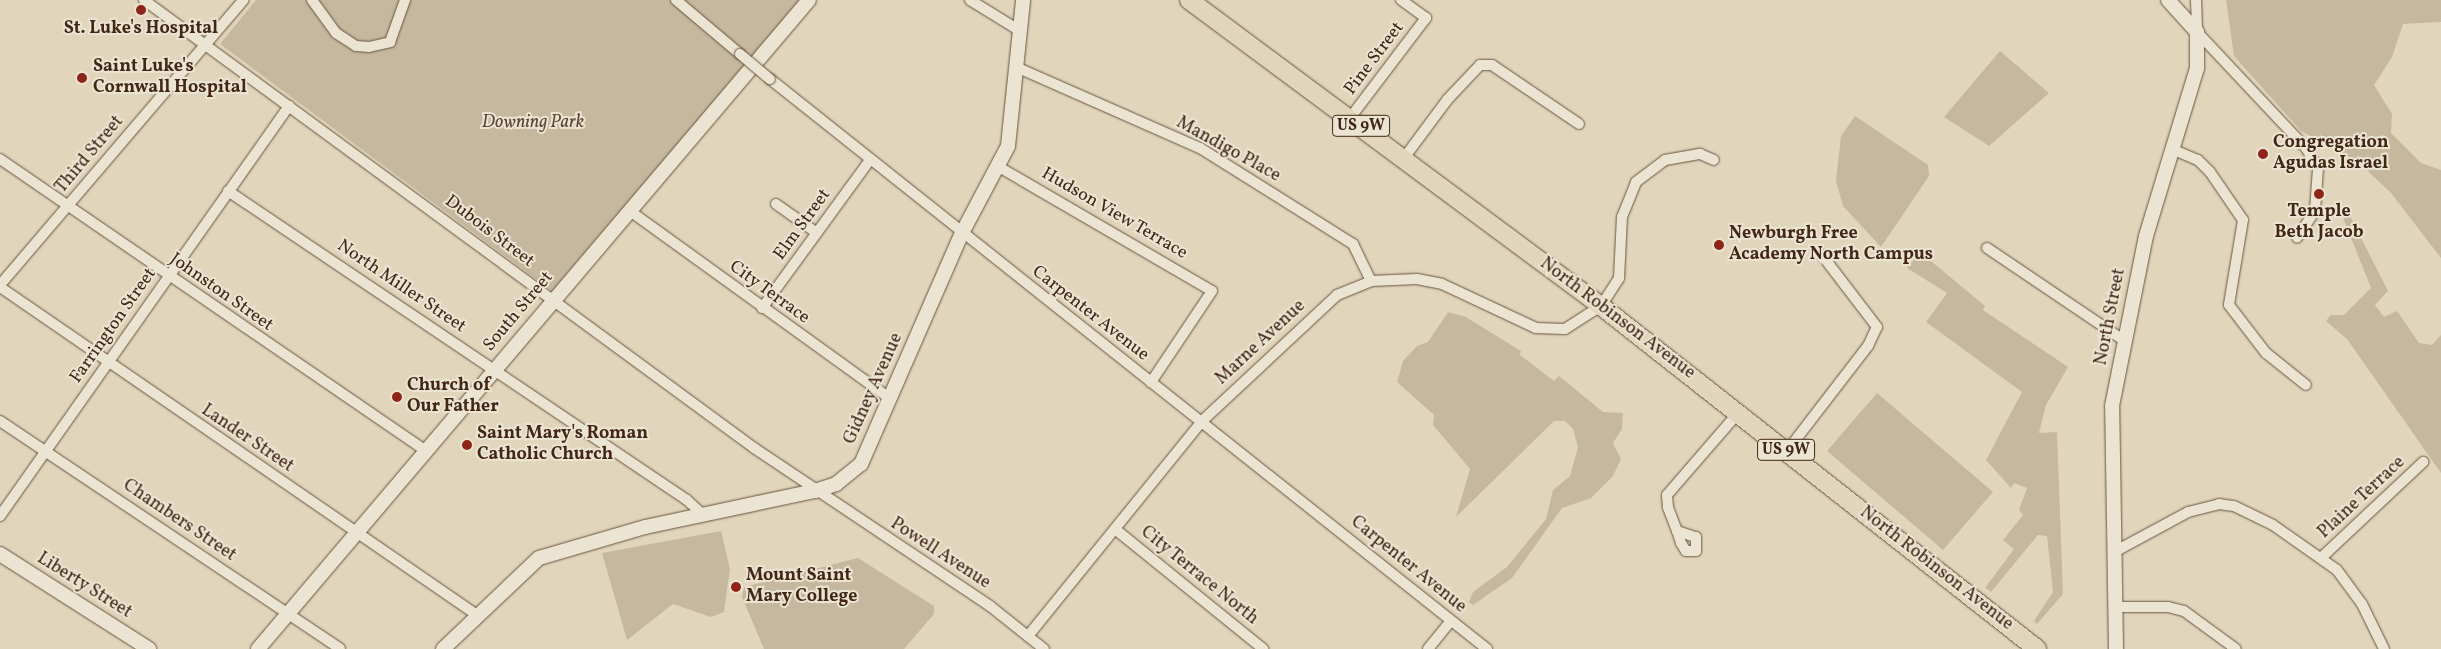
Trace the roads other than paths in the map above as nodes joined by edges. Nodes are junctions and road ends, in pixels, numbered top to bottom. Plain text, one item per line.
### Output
1 (144, 0) edge
2 (243, 0) edge
3 (312, 0) edge
4 (405, 0) edge
5 (676, 0) edge
6 (810, 0) edge
7 (970, 0) edge
8 (1023, 0) edge
9 (1189, 0) edge
10 (1401, 0) edge
11 (2168, 0) edge
12 (2196, 0) edge
13 (1017, 29) junction
14 (2198, 32) junction
15 (204, 45) junction
16 (1016, 67) junction
17 (289, 106) junction
18 (1350, 118) junction
19 (1579, 124) dead end
20 (2174, 150) junction
21 (1404, 158) junction
22 (0, 159) edge
23 (870, 160) junction
24 (1714, 160) dead end
25 (999, 167) junction
26 (228, 191) junction
27 (776, 204) dead end
28 (67, 206) junction
29 (630, 211) junction
30 (817, 233) junction
31 (962, 233) junction
32 (2297, 238) dead end
33 (1987, 248) dead end
34 (1822, 255) dead end
35 (169, 277) junction
36 (1371, 281) junction
37 (0, 286) edge
38 (554, 300) junction
39 (1601, 306) junction
40 (762, 308) junction
41 (2125, 341) junction
42 (107, 363) junction
43 (495, 370) junction
44 (1151, 382) junction
45 (2306, 385) dead end
46 (891, 399) junction
47 (1738, 413) junction
48 (0, 421) edge
49 (1201, 422) junction
50 (45, 451) junction
51 (426, 451) junction
52 (1787, 451) junction
53 (2423, 462) dead end
54 (815, 491) junction
55 (703, 515) junction
56 (0, 516) edge
57 (1115, 529) junction
58 (356, 532) junction
59 (1676, 532) dead end
60 (2114, 552) junction
61 (0, 554) edge
62 (2322, 557) junction
63 (2115, 607) junction
64 (288, 614) junction
65 (478, 615) junction
66 (1451, 621) junction
67 (1028, 636) junction
68 (2026, 645) edge
69 (149, 649) edge
70 (258, 649) edge
71 (340, 649) edge
72 (443, 649) edge
73 (1044, 649) edge
74 (1263, 649) edge
75 (1428, 649) edge
76 (1487, 649) edge
77 (2116, 649) edge
78 (2236, 649) edge
79 (2384, 649) edge

1 - 15 street, Dubois Street
2 - 15 street, Third Street
3 - 4 street
5 - 23 street, Carpenter Avenue, bridge
6 - 29 street, South Street
7 - 13 street
8 - 13 street, Gidney Avenue
9 - 18 highway, North Robinson Avenue / US 9W
10 - 18 street, Pine Street
11 - 14 street
12 - 14 street, North Street
13 - 16 street, Gidney Avenue
14 - 20 street, North Street
14 - 32 street
15 - 17 street, Dubois Street
15 - 28 street, Third Street
16 - 25 street, Gidney Avenue
16 - 36 street, Mandigo Place
17 - 26 street, Farrington Street
17 - 38 street, Dubois Street
18 - 21 highway, North Robinson Avenue / US 9W
19 - 21 street
20 - 41 street, North Street
20 - 45 street
21 - 39 highway, North Robinson Avenue / US 9W
22 - 28 street, Johnston Street
23 - 30 street, Elm Street
23 - 31 street, Carpenter Avenue
24 - 39 street
25 - 31 street, Gidney Avenue
25 - 44 street, Hudson View Terrace
26 - 35 street, Farrington Street
26 - 43 street, North Miller Street
27 - 30 street
28 - 35 street, Johnston Street
28 - 37 street, Third Street
29 - 38 street, South Street
29 - 40 street, City Terrace
30 - 40 street, Elm Street
31 - 44 street, Carpenter Avenue
31 - 46 street, Gidney Avenue
33 - 41 street
34 - 52 street
35 - 42 street, Farrington Street
35 - 51 street, Johnston Street
36 - 39 street, Marne Avenue
36 - 49 street, Marne Avenue
37 - 42 street, Lander Street
38 - 43 street, South Street
38 - 54 street, Dubois Street
39 - 47 highway, North Robinson Avenue / US 9W
40 - 46 street, City Terrace
41 - 60 street, North Street
42 - 50 street, Farrington Street
42 - 58 street, Lander Street
43 - 51 street, South Street
43 - 55 street, North Miller Street
44 - 49 street, Carpenter Avenue
46 - 54 street, Gidney Avenue
47 - 52 highway, North Robinson Avenue / US 9W
47 - 59 street
48 - 50 street, Chambers Street
49 - 57 street, Marne Avenue
49 - 66 street, Carpenter Avenue
50 - 56 street, Farrington Street
50 - 64 street, Chambers Street
51 - 58 street, South Street
52 - 68 highway, North Robinson Avenue / US 9W
53 - 62 street, Plaine Terrace
54 - 55 street, Gidney Avenue
54 - 67 street, Powell Avenue
55 - 65 street, Gidney Avenue
57 - 67 street, Marne Avenue
57 - 74 street, City Terrace North
58 - 64 street, South Street
58 - 65 street, Lander Street
60 - 62 street
60 - 63 street, North Street
61 - 69 street, Liberty Street
62 - 79 street
63 - 77 street, North Street
63 - 78 street
64 - 70 street, South Street
64 - 71 street, Chambers Street
65 - 72 street, Gidney Avenue
66 - 75 street
66 - 76 street, Carpenter Avenue
67 - 73 street, Powell Avenue

